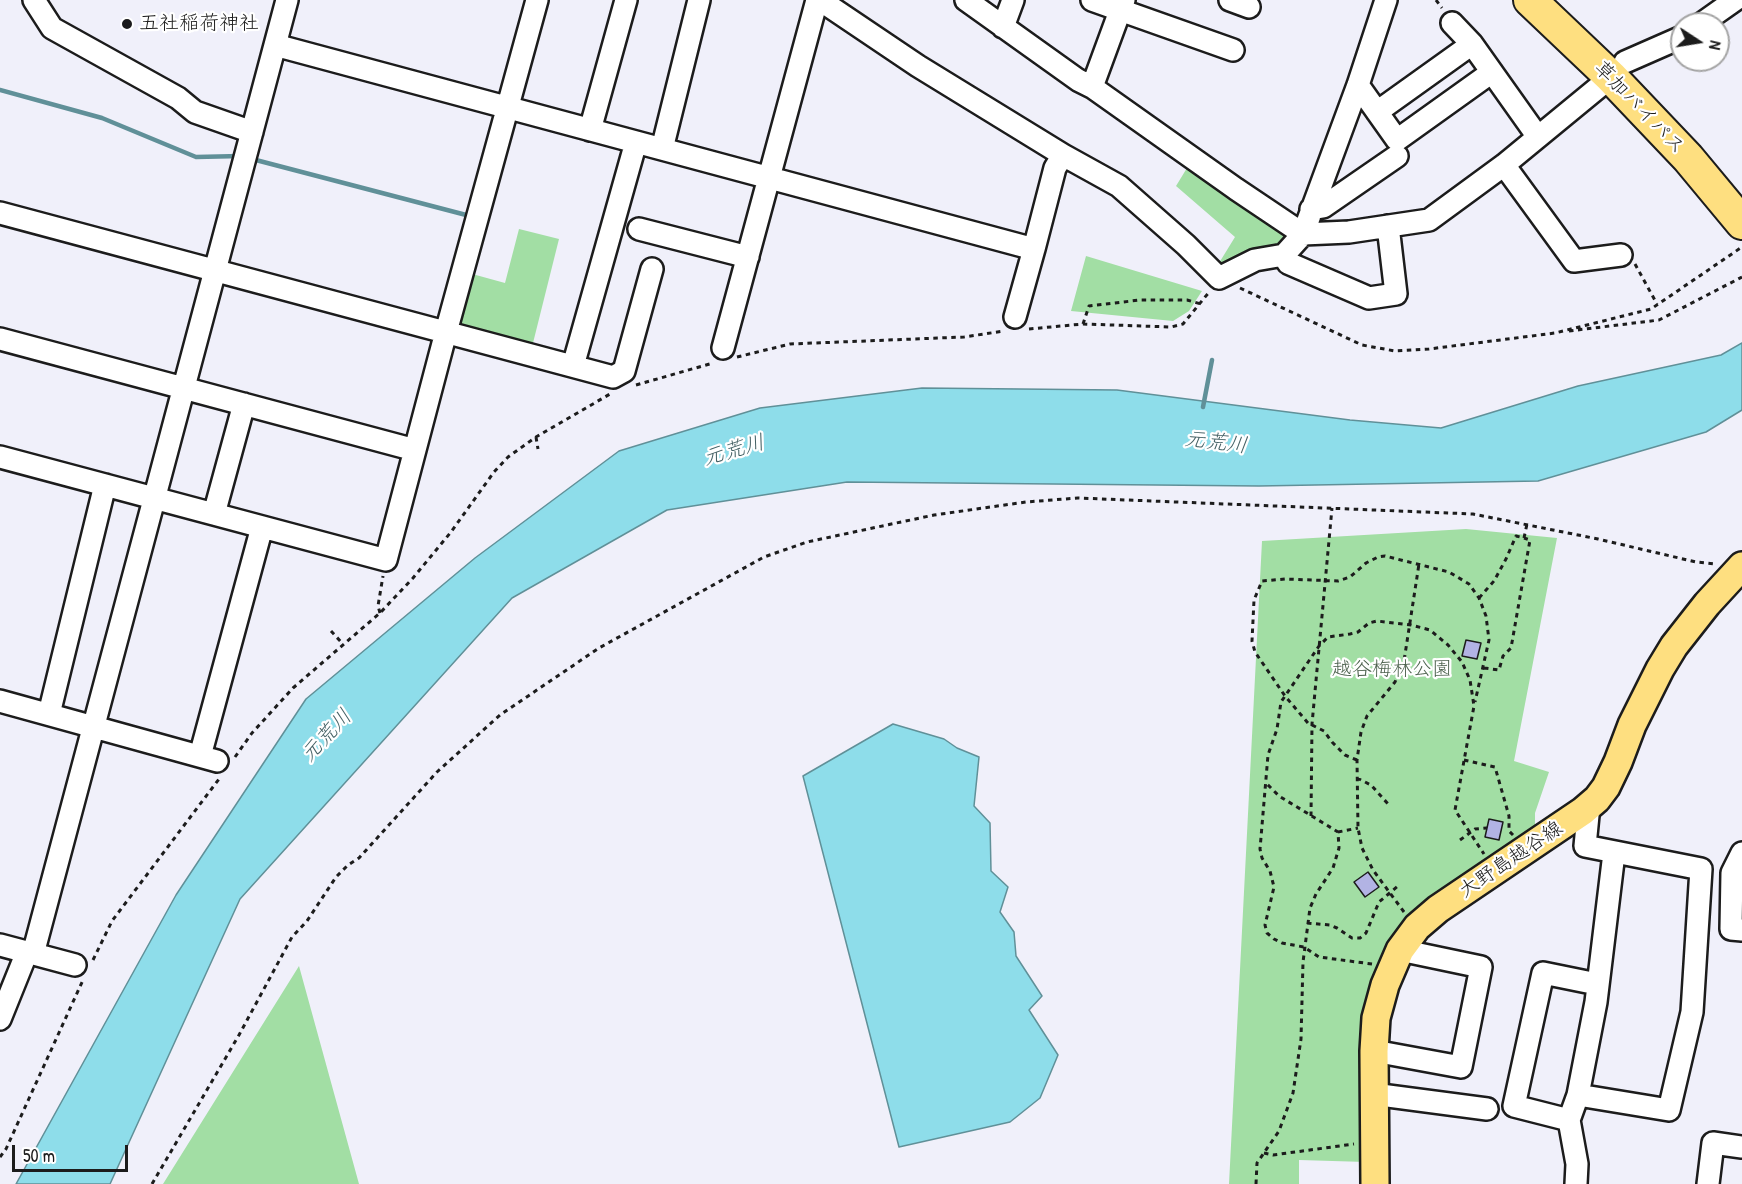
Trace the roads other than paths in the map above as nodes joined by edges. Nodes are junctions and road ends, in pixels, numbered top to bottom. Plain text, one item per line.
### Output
1 (34, 0) edge
2 (287, 0) edge
3 (537, 0) edge
4 (626, 0) edge
5 (699, 0) edge
6 (818, 0) edge
7 (966, 0) edge
8 (1013, 0) edge
9 (1092, 0) edge
10 (1386, 0) edge
11 (1530, 0) edge
12 (1558, 0) edge
13 (1735, 0) edge
14 (1122, 5) edge
15 (1718, 12) edge
16 (1452, 23) dead end
17 (1003, 27) junction
18 (1472, 44) junction
19 (1670, 44) edge
20 (275, 45) junction
21 (1233, 50) dead end
22 (1618, 69) junction
23 (1492, 72) junction
24 (1358, 85) junction
25 (1092, 87) junction
26 (507, 107) junction
27 (1377, 112) junction
28 (590, 130) junction
29 (1538, 137) junction
30 (636, 142) junction
31 (248, 149) junction
32 (662, 149) junction
33 (1063, 155) junction
34 (1397, 156) dead end
35 (1504, 165) junction
36 (770, 178) junction
37 (1742, 192) edge
38 (1311, 209) junction
39 (0, 213) edge
40 (1742, 223) edge
41 (1388, 226) junction
42 (639, 230) dead end
43 (1303, 234) junction
44 (1034, 249) junction
45 (1284, 255) junction
46 (1621, 255) road end
47 (748, 257) junction
48 (652, 269) dead end
49 (215, 270) junction
50 (1016, 326) road end
51 (446, 332) junction
52 (0, 339) edge
53 (726, 356) road end
54 (573, 366) junction
55 (184, 388) junction
56 (244, 404) junction
57 (415, 450) junction
58 (0, 457) edge
59 (105, 485) junction
60 (154, 498) junction
61 (213, 514) junction
62 (262, 527) junction
63 (1737, 575) edge
64 (0, 701) edge
65 (48, 714) junction
66 (94, 727) junction
67 (1589, 805) junction
68 (1742, 853) edge
69 (1614, 854) junction
70 (1742, 930) edge
71 (0, 945) edge
72 (1400, 950) junction
73 (30, 953) junction
74 (84, 968) road end
75 (1597, 984) junction
76 (0, 1018) edge
77 (1374, 1051) junction
78 (1374, 1094) junction
79 (1578, 1095) junction
80 (1487, 1109) dead end
81 (1569, 1120) junction
82 (1742, 1147) edge
83 (1375, 1184) edge
84 (1576, 1184) edge
85 (1708, 1184) edge

1 - 31 street
2 - 20 street
3 - 26 street
4 - 28 street
5 - 32 street
6 - 33 street
6 - 36 street
7 - 17 street
8 - 17 street
9 - 14 street
10 - 24 street
11 - 22 highway, 草加バイパス
12 - 22 highway, 草加バイパス
13 - 15 street
14 - 21 street
14 - 25 street
16 - 18 street
17 - 25 street
18 - 23 street
18 - 27 street
19 - 22 street
20 - 26 street
20 - 31 street
22 - 29 street
22 - 37 highway, 草加バイパス
22 - 40 highway, 草加バイパス
23 - 27 street
23 - 29 street
24 - 27 street
24 - 38 street
25 - 43 street
26 - 28 street
26 - 51 street
28 - 30 street
29 - 35 street
30 - 32 street
30 - 54 street
31 - 49 street
32 - 36 street
33 - 44 street
33 - 45 street
34 - 38 street
35 - 41 street
35 - 46 street
36 - 44 street
36 - 47 street
38 - 43 street
39 - 49 street
41 - 43 street
41 - 45 street
42 - 47 street
43 - 45 street
44 - 50 street
47 - 53 street
48 - 54 street
49 - 51 street
49 - 55 street
51 - 54 street
51 - 57 street
52 - 55 street
55 - 56 street
55 - 60 street
56 - 57 street
56 - 61 street
57 - 62 street
58 - 59 street
59 - 60 street
59 - 65 street
60 - 61 street
60 - 66 street
61 - 62 street
62 - 66 street
63 - 67 main road, 大野島越谷線
64 - 65 street
65 - 66 street
66 - 73 street
67 - 69 street
67 - 72 main road, 大野島越谷線
68 - 70 street
69 - 75 street
69 - 79 street
71 - 73 street
72 - 77 main road, 大野島越谷線
72 - 77 street
73 - 74 street
73 - 76 street
75 - 79 street
75 - 81 street
77 - 78 main road, 大野島越谷線
78 - 80 street
78 - 83 main road, 大野島越谷線
79 - 81 street
81 - 84 street
82 - 85 street

